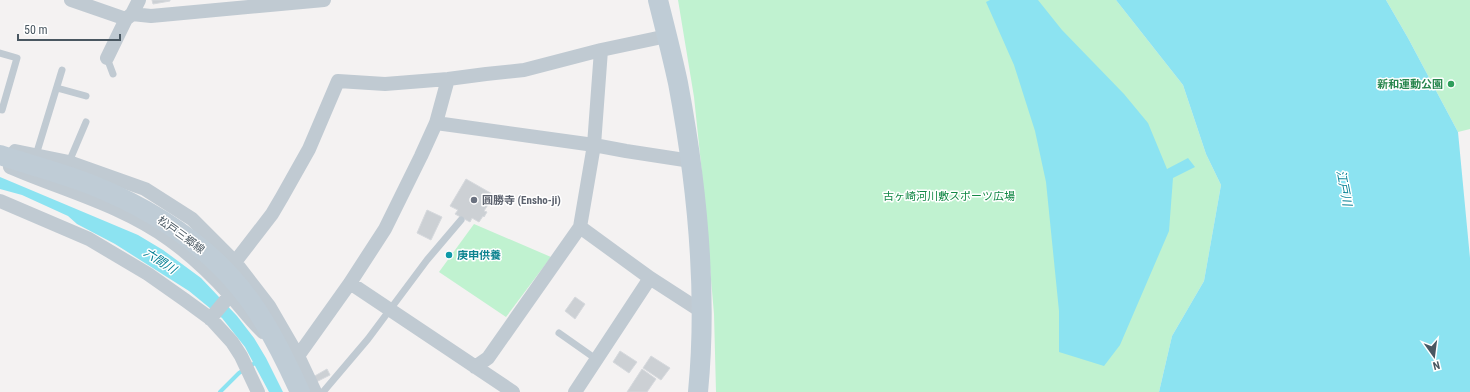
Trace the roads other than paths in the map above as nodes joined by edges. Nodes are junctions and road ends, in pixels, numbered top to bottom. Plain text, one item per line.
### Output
1 (71, 0) edge
2 (139, 0) edge
3 (323, 0) edge
4 (658, 0) edge
5 (129, 17) junction
6 (667, 36) junction
7 (601, 50) junction
8 (0, 53) edge
9 (108, 58) joint
10 (62, 70) dead end
11 (113, 74) dead end
12 (448, 79) junction
13 (57, 88) junction
14 (86, 96) dead end
15 (0, 109) edge
16 (86, 122) dead end
17 (436, 123) junction
18 (594, 145) junction
19 (0, 148) edge
20 (0, 155) edge
21 (36, 156) junction
22 (691, 161) junction
23 (0, 162) edge
24 (69, 162) junction
25 (1, 203) edge
26 (461, 220) dead end
27 (580, 227) junction
28 (235, 262) junction
29 (247, 278) junction
30 (650, 278) junction
31 (350, 283) junction
32 (229, 295) junction
33 (391, 310) junction
34 (701, 311) junction
35 (210, 319) junction
36 (559, 333) dead end
37 (294, 351) junction
38 (596, 359) junction
39 (475, 367) junction
40 (579, 391) edge
41 (258, 392) edge
42 (300, 392) edge
43 (315, 392) edge
44 (323, 392) edge
45 (513, 392) edge
46 (698, 392) edge

1 - 5 street
2 - 5 street
3 - 5 street
4 - 6 street
5 - 9 street
6 - 7 street
6 - 22 street
7 - 12 street
7 - 18 street
8 - 15 lane
9 - 11 lane
10 - 13 lane
12 - 17 street
12 - 28 street
13 - 14 lane
13 - 21 lane
16 - 24 lane
17 - 18 street
17 - 31 street
18 - 22 street
18 - 27 street
19 - 21 street
20 - 42 street, 松戸三郷線
21 - 24 street
22 - 34 street
23 - 32 street
24 - 28 street
25 - 35 street
26 - 33 lane
27 - 30 street
27 - 39 street
28 - 29 street
29 - 32 street
29 - 37 street
30 - 34 street
30 - 38 street
31 - 33 street
31 - 37 street
32 - 35 street
32 - 37 street
33 - 39 street
33 - 44 lane
34 - 46 street
35 - 41 street
36 - 38 lane
37 - 43 street
38 - 40 street
39 - 45 street

